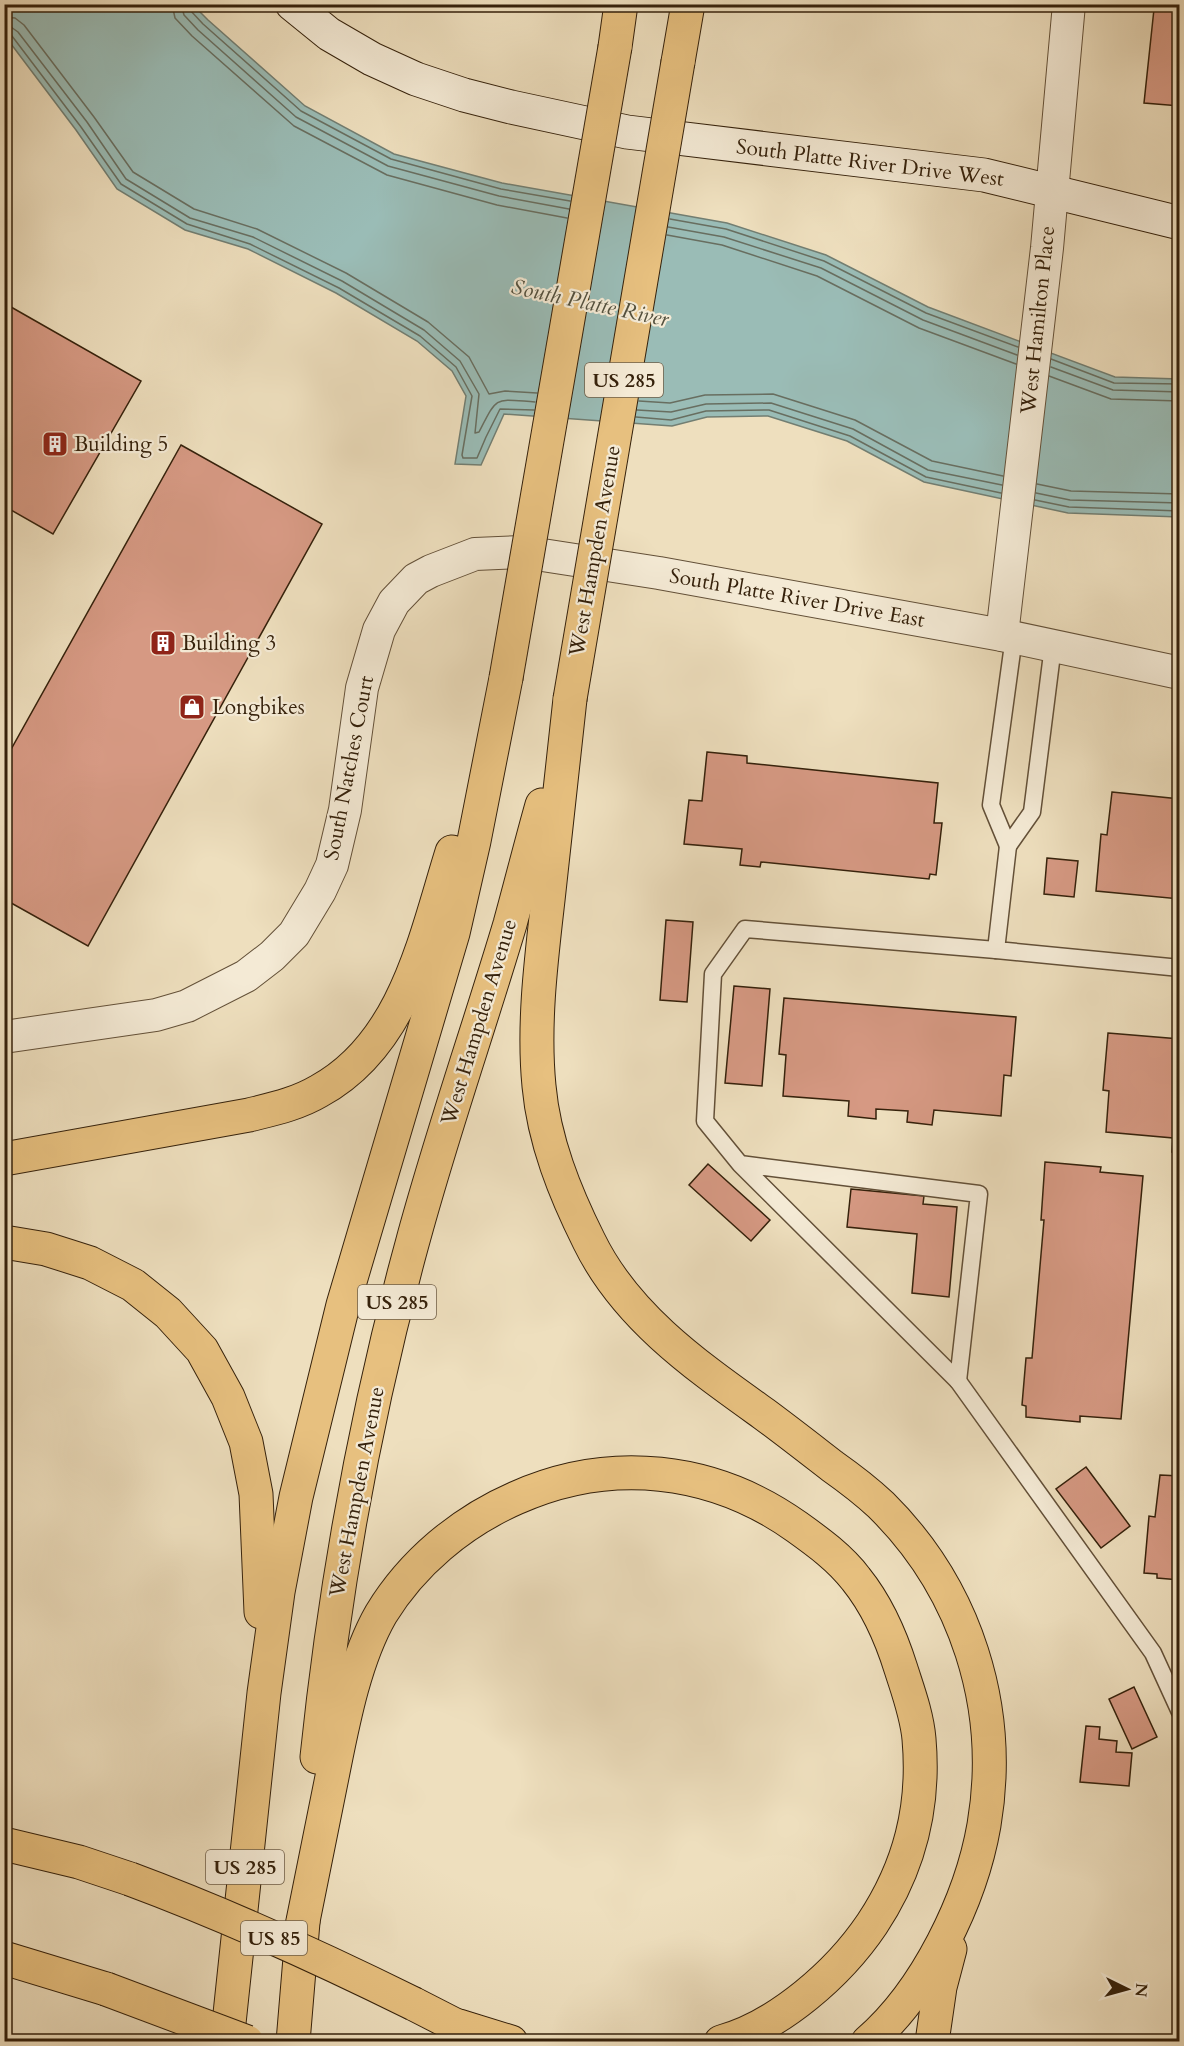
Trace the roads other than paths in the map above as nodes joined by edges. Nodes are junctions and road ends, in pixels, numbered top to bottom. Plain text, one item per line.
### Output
1 (292, 4) edge
2 (621, 4) edge
3 (688, 4) edge
4 (1069, 4) edge
5 (1052, 192) junction
6 (1179, 223) edge
7 (416, 579) joint
8 (1008, 636) junction
9 (1053, 645) junction
10 (1179, 673) edge
11 (506, 678) junction
12 (570, 699) junction
13 (1008, 846) junction
14 (996, 950) junction
15 (1179, 968) edge
16 (4, 1037) edge
17 (4, 1159) edge
18 (740, 1164) junction
19 (4, 1242) edge
20 (958, 1381) junction
21 (264, 1693) junction
22 (1179, 1712) edge
23 (10, 1844) edge
24 (961, 1902) junction
25 (303, 1921) junction
26 (4, 1958) edge
27 (467, 2033) edge
28 (227, 2042) edge
29 (247, 2042) edge
30 (293, 2042) edge
31 (511, 2042) edge
32 (721, 2042) edge
33 (868, 2042) edge
34 (932, 2042) edge

1 - 5 street, South Platte River Drive West
2 - 11 highway, US 285, bridge
3 - 12 highway, West Hampden Avenue / US 285, bridge
4 - 5 street, West Hamilton Place
5 - 6 street, South Platte River Drive West
5 - 8 street, West Hamilton Place
7 - 8 street, South Platte River Drive East
7 - 16 street, South Natches Court
8 - 9 street, South Platte River Drive East
8 - 13 lane
9 - 10 street, South Platte River Drive East
9 - 13 lane
11 - 17 highway
11 - 21 highway, US 285
12 - 24 highway
12 - 25 highway, West Hampden Avenue / US 285
13 - 14 lane
14 - 15 lane
14 - 18 lane
18 - 20 lane
18 - 20 lane
19 - 21 highway
20 - 22 lane
21 - 28 highway, US 285
23 - 27 highway, US 85, bridge
24 - 33 highway
24 - 34 highway
25 - 30 highway, West Hampden Avenue / US 285
25 - 32 highway
26 - 29 highway, bridge
27 - 31 highway

